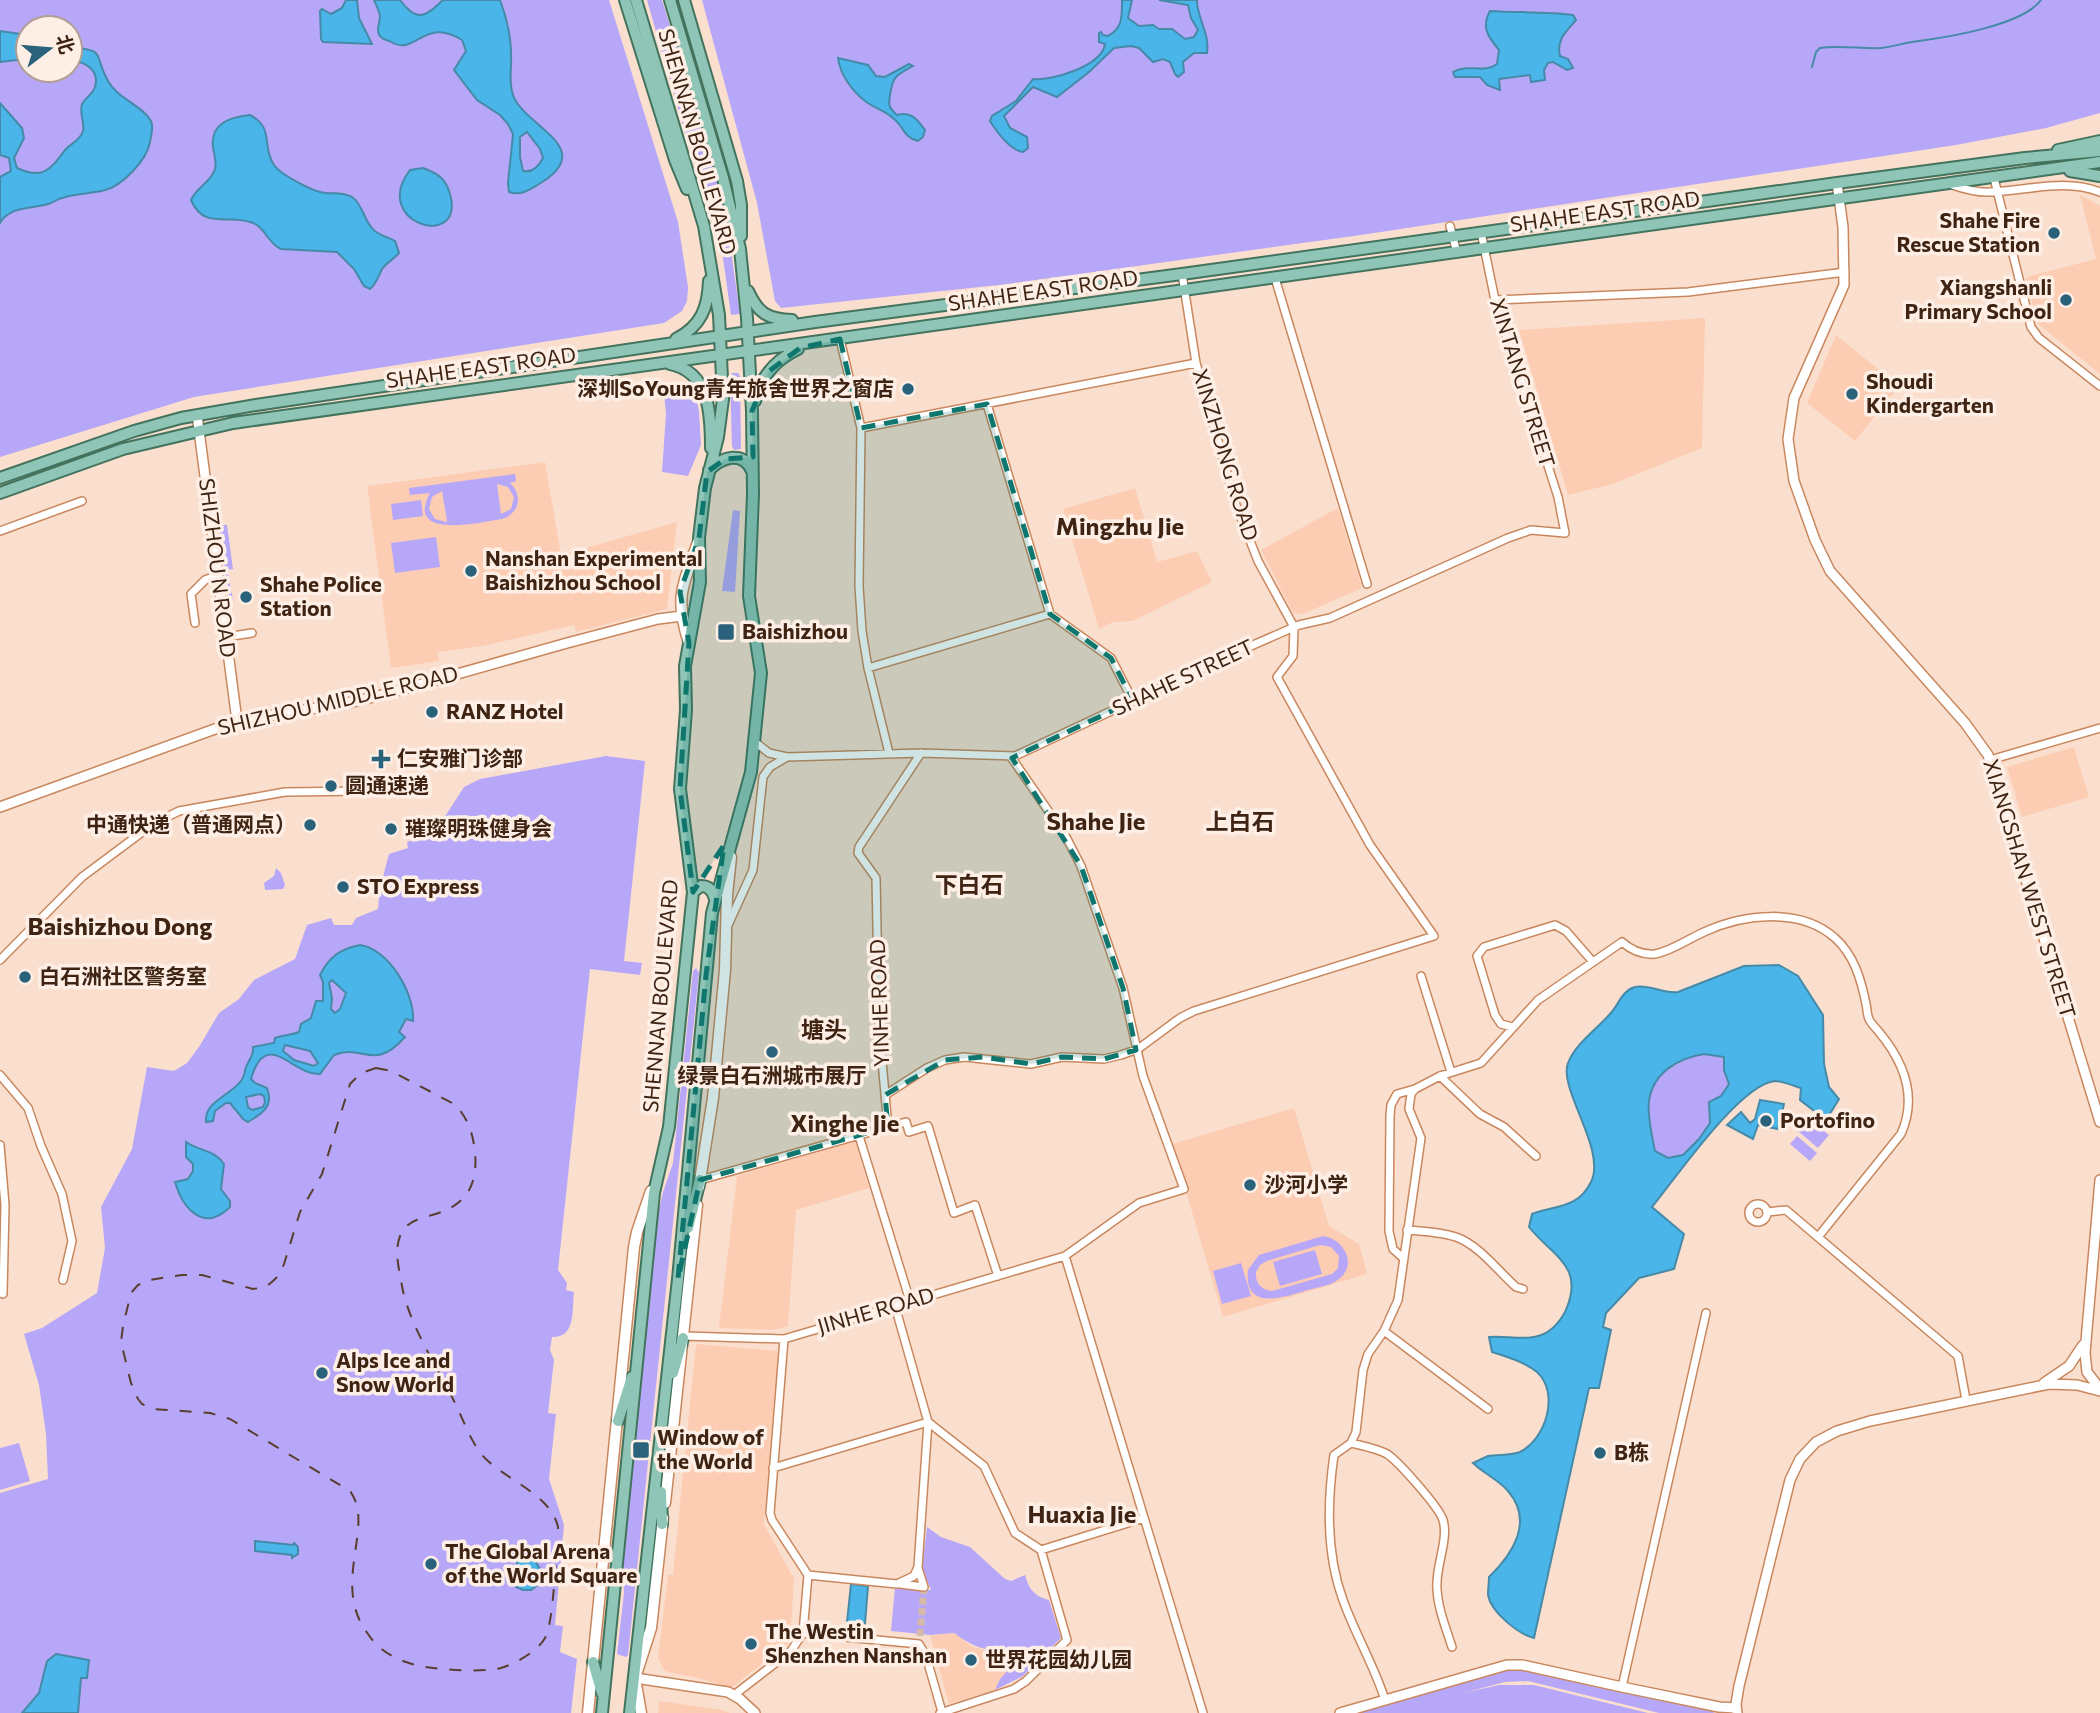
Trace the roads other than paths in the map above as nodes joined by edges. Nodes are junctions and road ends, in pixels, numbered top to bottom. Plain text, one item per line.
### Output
1 (625, 0) edge
2 (636, 0) edge
3 (670, 0) edge
4 (684, 0) edge
5 (2100, 141) edge
6 (2100, 151) edge
7 (2025, 158) junction
8 (2100, 162) edge
9 (2039, 172) junction
10 (2100, 176) edge
11 (1994, 178) junction
12 (1838, 183) junction
13 (1948, 184) junction
14 (1997, 192) junction
15 (2100, 192) edge
16 (1840, 199) junction
17 (704, 226) junction
18 (1451, 231) junction
19 (1481, 232) junction
20 (740, 249) junction
21 (1484, 249) junction
22 (1457, 253) junction
23 (710, 254) junction
24 (1845, 272) junction
25 (1182, 274) junction
26 (1275, 278) junction
27 (744, 283) junction
28 (1185, 290) junction
29 (1496, 300) junction
30 (815, 322) junction
31 (748, 332) junction
32 (720, 336) junction
33 (840, 339) junction
34 (814, 343) junction
35 (656, 345) junction
36 (749, 352) junction
37 (722, 356) junction
38 (663, 363) junction
39 (1196, 363) junction
40 (2100, 386) edge
41 (987, 404) junction
42 (752, 411) junction
43 (197, 415) junction
44 (861, 428) junction
45 (200, 429) junction
46 (711, 460) junction
47 (707, 472) junction
48 (753, 473) junction
49 (0, 478) edge
50 (0, 494) edge
51 (82, 500) dead end
52 (0, 531) edge
53 (1565, 533) joint
54 (699, 538) junction
55 (218, 575) junction
56 (1367, 584) dead end
57 (1050, 614) junction
58 (682, 616) junction
59 (195, 622) dead end
60 (1294, 627) junction
61 (252, 633) dead end
62 (226, 637) junction
63 (688, 643) junction
64 (867, 668) junction
65 (1133, 701) junction
66 (237, 721) junction
67 (2100, 728) edge
68 (755, 742) junction
69 (889, 753) junction
70 (921, 753) junction
71 (787, 757) junction
72 (1011, 757) junction
73 (1990, 760) junction
74 (372, 788) dead end
75 (0, 806) edge
76 (734, 831) junction
77 (693, 892) junction
78 (715, 899) junction
79 (726, 935) junction
80 (0, 960) edge
81 (1593, 962) junction
82 (1421, 976) dead end
83 (1512, 1027) junction
84 (1136, 1050) junction
85 (1451, 1072) junction
86 (0, 1075) edge
87 (1440, 1076) junction
88 (1415, 1090) junction
89 (885, 1095) junction
90 (2097, 1099) edge
91 (2100, 1122) edge
92 (888, 1127) junction
93 (859, 1136) junction
94 (0, 1145) edge
95 (1536, 1156) dead end
96 (656, 1177) junction
97 (700, 1180) junction
98 (2100, 1180) edge
99 (1767, 1212) dead end
100 (1407, 1230) junction
101 (1818, 1237) junction
102 (2, 1243) edge
103 (1065, 1256) junction
104 (1403, 1258) junction
105 (998, 1276) junction
106 (678, 1279) junction
107 (63, 1280) dead end
108 (1523, 1289) dead end
109 (3, 1294) dead end
110 (910, 1301) junction
111 (895, 1306) junction
112 (1706, 1313) dead end
113 (1384, 1331) junction
114 (684, 1337) junction
115 (784, 1339) junction
116 (2085, 1340) junction
117 (639, 1354) junction
118 (2038, 1385) junction
119 (2100, 1390) edge
120 (666, 1399) junction
121 (1966, 1400) junction
122 (1488, 1409) dead end
123 (618, 1421) junction
124 (928, 1422) junction
125 (1351, 1443) junction
126 (660, 1453) junction
127 (773, 1468) junction
128 (1144, 1518) junction
129 (662, 1524) junction
130 (1041, 1550) junction
131 (918, 1567) junction
132 (808, 1575) junction
133 (897, 1584) junction
134 (803, 1633) junction
135 (1452, 1647) dead end
136 (593, 1662) junction
137 (635, 1678) junction
138 (1622, 1688) junction
139 (734, 1695) junction
140 (603, 1699) junction
141 (1385, 1700) junction
142 (967, 1709) edge
143 (1737, 1711) edge
144 (588, 1713) edge
145 (602, 1713) edge
146 (630, 1713) edge
147 (641, 1713) edge
148 (755, 1713) edge
149 (941, 1713) edge
150 (1203, 1713) edge
151 (1340, 1713) edge

1 - 17 main road
2 - 17 main road, SHENNAN BOULEVARD
3 - 20 main road, SHENNAN BOULEVARD
4 - 20 main road
5 - 7 main road
6 - 7 main road, SHAHE EAST ROAD
7 - 12 main road, SHAHE EAST ROAD
8 - 9 main road, SHAHE EAST ROAD
9 - 10 main road
9 - 11 main road, SHAHE EAST ROAD
11 - 13 main road, SHAHE EAST ROAD
11 - 14 street
12 - 16 street, XIANGSHAN WEST STREET
12 - 19 main road, SHAHE EAST ROAD
13 - 14 street
13 - 16 main road, SHAHE EAST ROAD
14 - 15 street
14 - 40 street
16 - 21 main road, SHAHE EAST ROAD
16 - 24 street, XIANGSHAN WEST STREET
17 - 23 main road, SHENNAN BOULEVARD
18 - 19 main road, SHAHE EAST ROAD
18 - 22 street
18 - 25 main road, SHAHE EAST ROAD
19 - 21 street, XINTANG STREET
20 - 27 main road, SHENNAN BOULEVARD
21 - 22 main road, SHAHE EAST ROAD
21 - 29 street, XINTANG STREET
22 - 26 main road, SHAHE EAST ROAD
23 - 32 main road, SHENNAN BOULEVARD
23 - 35 main road
24 - 29 street
24 - 73 street, XIANGSHAN WEST STREET
25 - 28 street, XINZHONG ROAD
25 - 30 main road, SHAHE EAST ROAD
26 - 28 main road, SHAHE EAST ROAD
26 - 56 street
27 - 30 main road
27 - 31 main road, SHENNAN BOULEVARD
28 - 33 main road, SHAHE EAST ROAD
28 - 39 street, XINZHONG ROAD
29 - 53 street, XINTANG STREET
30 - 31 main road, SHAHE EAST ROAD
31 - 32 main road, SHAHE EAST ROAD
31 - 36 main road, SHENNAN BOULEVARD
32 - 35 main road, SHAHE EAST ROAD
32 - 37 main road, SHENNAN BOULEVARD
33 - 34 main road, SHAHE EAST ROAD
33 - 44 street
34 - 36 main road, SHAHE EAST ROAD
34 - 42 main road
35 - 43 main road, SHAHE EAST ROAD
36 - 37 main road, SHAHE EAST ROAD
36 - 42 main road, SHENNAN BOULEVARD
37 - 38 main road, SHAHE EAST ROAD
37 - 46 main road, SHENNAN BOULEVARD
38 - 45 main road, SHAHE EAST ROAD
38 - 46 main road
39 - 41 street
39 - 60 street, XINZHONG ROAD
41 - 44 street
41 - 57 street
42 - 48 main road, SHENNAN BOULEVARD
43 - 45 street, SHIZHOU N ROAD
43 - 49 main road, SHAHE EAST ROAD
44 - 64 street
45 - 50 main road, SHAHE EAST ROAD
45 - 55 street, SHIZHOU N ROAD
46 - 47 main road, SHENNAN BOULEVARD
47 - 48 main road
47 - 54 main road, SHENNAN BOULEVARD
48 - 68 main road, SHENNAN BOULEVARD
51 - 52 street
53 - 60 street, SHAHE STREET
54 - 58 main road
54 - 63 main road, SHENNAN BOULEVARD
55 - 59 street
55 - 62 street, SHIZHOU N ROAD
57 - 64 street
57 - 65 street
58 - 63 main road
58 - 66 street, SHIZHOU MIDDLE ROAD
60 - 65 street, SHAHE STREET
60 - 84 street
61 - 62 street
62 - 66 street, SHIZHOU N ROAD
63 - 77 main road, SHENNAN BOULEVARD
64 - 69 street
65 - 72 street, SHAHE STREET
66 - 75 street, SHIZHOU MIDDLE ROAD
67 - 73 street
68 - 71 street
68 - 76 main road, SHENNAN BOULEVARD
69 - 70 street, SHAHE STREET
69 - 71 street, SHAHE STREET
70 - 72 street, SHAHE STREET
70 - 89 street, YINHE ROAD
71 - 79 street
72 - 84 street
73 - 90 street, XIANGSHAN WEST STREET
74 - 80 street
76 - 78 main road, SHENNAN BOULEVARD
76 - 79 main road
77 - 78 main road
77 - 96 main road, SHENNAN BOULEVARD
78 - 106 main road, SHENNAN BOULEVARD
79 - 97 main road
81 - 83 street
81 - 83 street
81 - 101 street
82 - 85 street
83 - 85 street
84 - 89 street
84 - 103 street, JINHE ROAD
85 - 87 street
86 - 107 street
87 - 88 street
87 - 95 street
88 - 100 street
88 - 104 street
89 - 92 street, YINHE ROAD
90 - 91 street, XIANGSHAN WEST STREET
92 - 93 street
92 - 105 street
93 - 97 street
93 - 110 street
94 - 102 street
96 - 117 main road, SHENNAN BOULEVARD
96 - 123 main road
97 - 106 main road
97 - 114 main road
98 - 116 street
99 - 101 street
100 - 104 street
100 - 108 street
101 - 121 street
102 - 109 street
103 - 105 street, JINHE ROAD
103 - 128 street
104 - 113 street
105 - 110 street, JINHE ROAD
106 - 120 main road, SHENNAN BOULEVARD
110 - 111 street, JINHE ROAD
111 - 115 street, JINHE ROAD
111 - 124 street
112 - 138 street
113 - 122 street
113 - 125 street
114 - 115 street, JINHE ROAD
114 - 120 main road
114 - 129 main road
115 - 127 street
116 - 118 street
116 - 119 street
117 - 123 main road
117 - 140 main road, SHENNAN BOULEVARD
118 - 119 street
118 - 121 street
120 - 126 main road, SHENNAN BOULEVARD
121 - 143 street
123 - 136 main road
124 - 127 street
124 - 130 street
124 - 131 street
125 - 135 street
125 - 141 street
126 - 129 main road
126 - 137 main road, SHENNAN BOULEVARD
127 - 132 street
128 - 130 street
128 - 150 street
129 - 137 main road
130 - 142 street
131 - 133 street
131 - 133 street
132 - 133 street
132 - 134 street
134 - 139 street
134 - 149 street
136 - 140 main road
136 - 144 main road
137 - 139 street
137 - 146 main road, SHENNAN BOULEVARD
137 - 147 main road
138 - 141 street
138 - 143 street
139 - 148 street
140 - 145 main road, SHENNAN BOULEVARD
141 - 151 street
142 - 149 street

